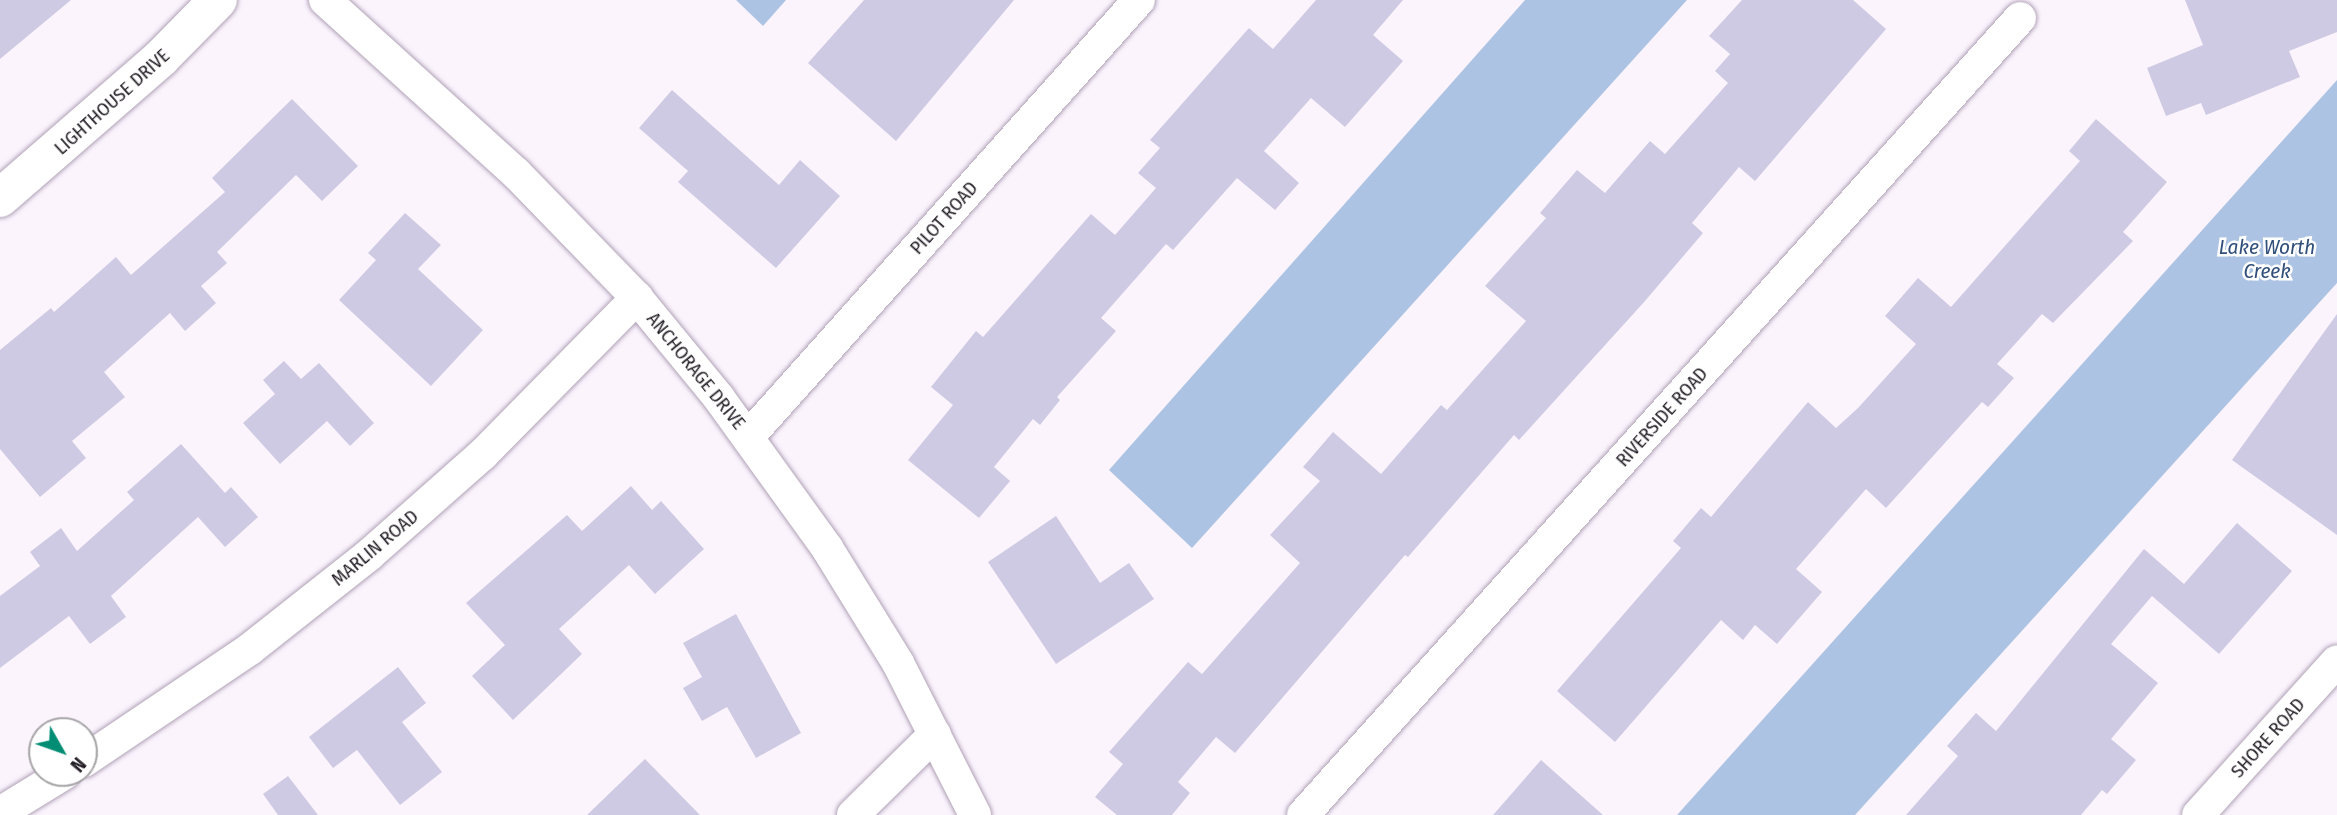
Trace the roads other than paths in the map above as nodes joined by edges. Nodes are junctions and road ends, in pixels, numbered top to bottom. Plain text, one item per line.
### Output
1 (218, 0) edge
2 (325, 0) edge
3 (1139, 0) edge
4 (2020, 18) dead end
5 (0, 198) edge
6 (637, 298) junction
7 (749, 436) junction
8 (2337, 661) edge
9 (935, 734) junction
10 (98, 752) edge
11 (42, 787) edge
12 (0, 813) edge
13 (853, 815) edge
14 (975, 815) edge
15 (1303, 815) edge
16 (2198, 815) edge

1 - 5 street, LIGHTHOUSE DRIVE
2 - 6 street, ANCHORAGE DRIVE
3 - 7 street, PILOT ROAD
4 - 15 street, RIVERSIDE ROAD
6 - 7 street, ANCHORAGE DRIVE
6 - 10 street, MARLIN ROAD
7 - 9 street, ANCHORAGE DRIVE
8 - 16 street, SHORE ROAD
9 - 13 street
9 - 14 street, ANCHORAGE DRIVE
11 - 12 street

